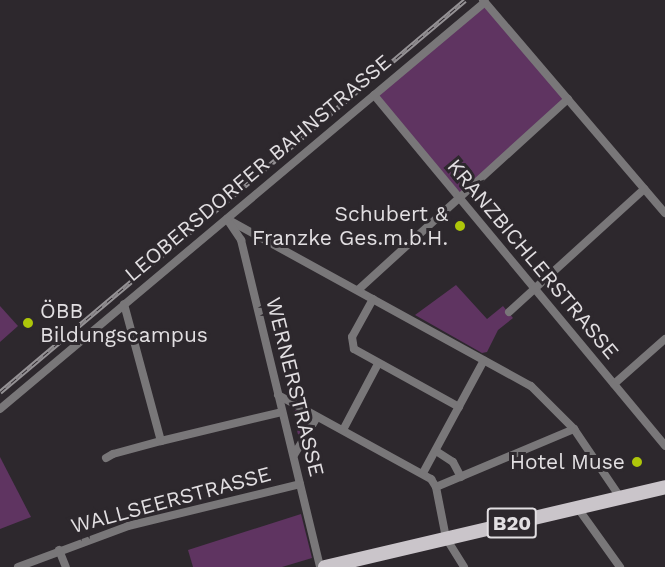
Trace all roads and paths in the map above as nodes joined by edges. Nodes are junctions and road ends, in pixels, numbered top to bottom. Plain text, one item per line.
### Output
1 (484, 1) edge
2 (374, 95) junction
3 (568, 99) junction
4 (644, 189) junction
5 (459, 197) junction
6 (665, 213) edge
7 (227, 219) junction
8 (535, 289) junction
9 (358, 290) junction
10 (373, 299) junction
11 (124, 304) junction
12 (509, 312) dead end
13 (665, 339) edge
14 (484, 360) junction
15 (378, 364) junction
16 (614, 384) junction
17 (278, 395) junction
18 (459, 406) junction
19 (0, 409) edge
20 (282, 412) junction
21 (317, 417) junction
22 (574, 429) junction
23 (343, 430) junction
24 (161, 441) junction
25 (665, 446) edge
26 (436, 451) junction
27 (294, 455) junction
28 (106, 458) dead end
29 (423, 473) junction
30 (461, 477) junction
31 (300, 484) junction
32 (665, 487) edge
33 (436, 488) junction
34 (621, 497) junction
35 (577, 507) junction
36 (446, 538) junction
37 (59, 550) junction
38 (329, 566) edge
39 (18, 567) edge
40 (66, 567) edge
41 (464, 567) edge
42 (620, 567) edge

1 - 2 street, LEOBERSDORFER BAHNSTRASSE
1 - 3 street
2 - 5 street, KRANZBICHLERSTRASSE
2 - 7 street, LEOBERSDORFER BAHNSTRASSE
3 - 4 street
3 - 5 street
4 - 6 street
4 - 8 street
5 - 8 street, KRANZBICHLERSTRASSE
5 - 9 street
7 - 9 street
7 - 11 street, LEOBERSDORFER BAHNSTRASSE
7 - 17 street, WERNERSTRASSE
8 - 12 street
8 - 16 street, KRANZBICHLERSTRASSE
9 - 10 street
10 - 14 street
10 - 15 street
11 - 19 street, LEOBERSDORFER BAHNSTRASSE
11 - 24 street
13 - 16 street
14 - 18 street
14 - 22 street
15 - 18 street
15 - 23 street
16 - 25 street, KRANZBICHLERSTRASSE
17 - 20 street, WERNERSTRASSE
17 - 21 street
18 - 26 street
20 - 24 street
20 - 27 street, WERNERSTRASSE
21 - 23 street
21 - 27 street
22 - 30 street
22 - 34 street
23 - 29 street
24 - 28 street
26 - 29 street
26 - 30 street
27 - 31 street, WERNERSTRASSE
29 - 33 street
30 - 33 street
31 - 37 street, WALLSEERSTRASSE
31 - 38 street, WERNERSTRASSE
32 - 34 main road, B20
33 - 36 street
34 - 35 main road, B20
35 - 36 main road, B20
35 - 42 street
36 - 38 main road, B20
36 - 41 street
37 - 39 street, WALLSEERSTRASSE
37 - 40 street

